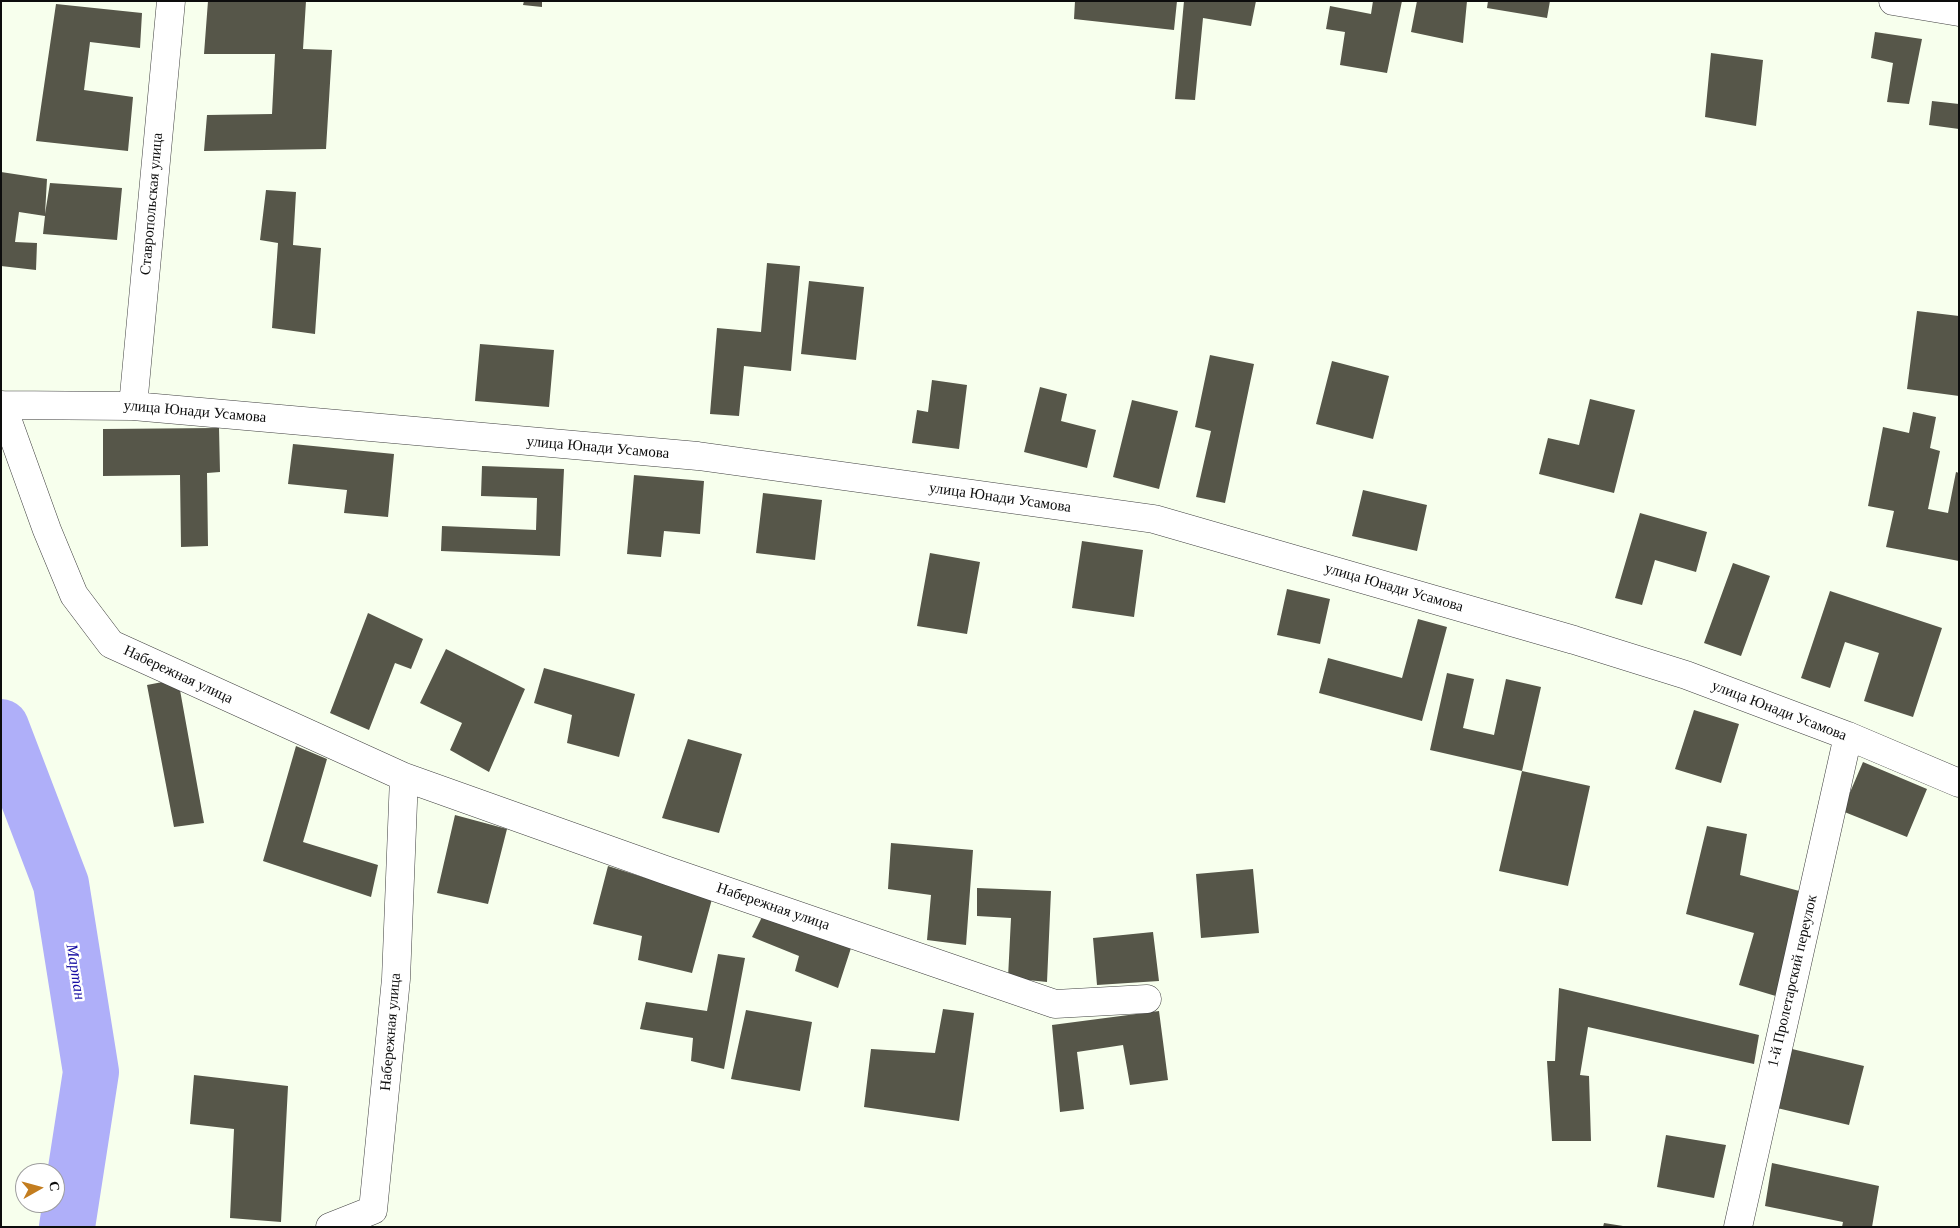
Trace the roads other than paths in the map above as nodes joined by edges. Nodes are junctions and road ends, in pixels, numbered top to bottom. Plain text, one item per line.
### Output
1 (171, 1) edge
2 (1893, 1) edge
3 (1959, 12) edge
4 (2, 405) edge
5 (133, 406) junction
6 (1848, 736) junction
7 (404, 777) junction
8 (1959, 784) edge
9 (1147, 999) dead end
10 (330, 1227) edge
11 (1738, 1227) edge

1 - 5 street, Ставропольская улица
2 - 3 street
4 - 5 street, улица Юнади Усамова
4 - 7 street, Набережная улица
5 - 6 street, улица Юнади Усамова
6 - 8 street, улица Юнади Усамова
6 - 11 street, 1-й Пролетарский переулок
7 - 9 street, Набережная улица
7 - 10 street, Набережная улица

